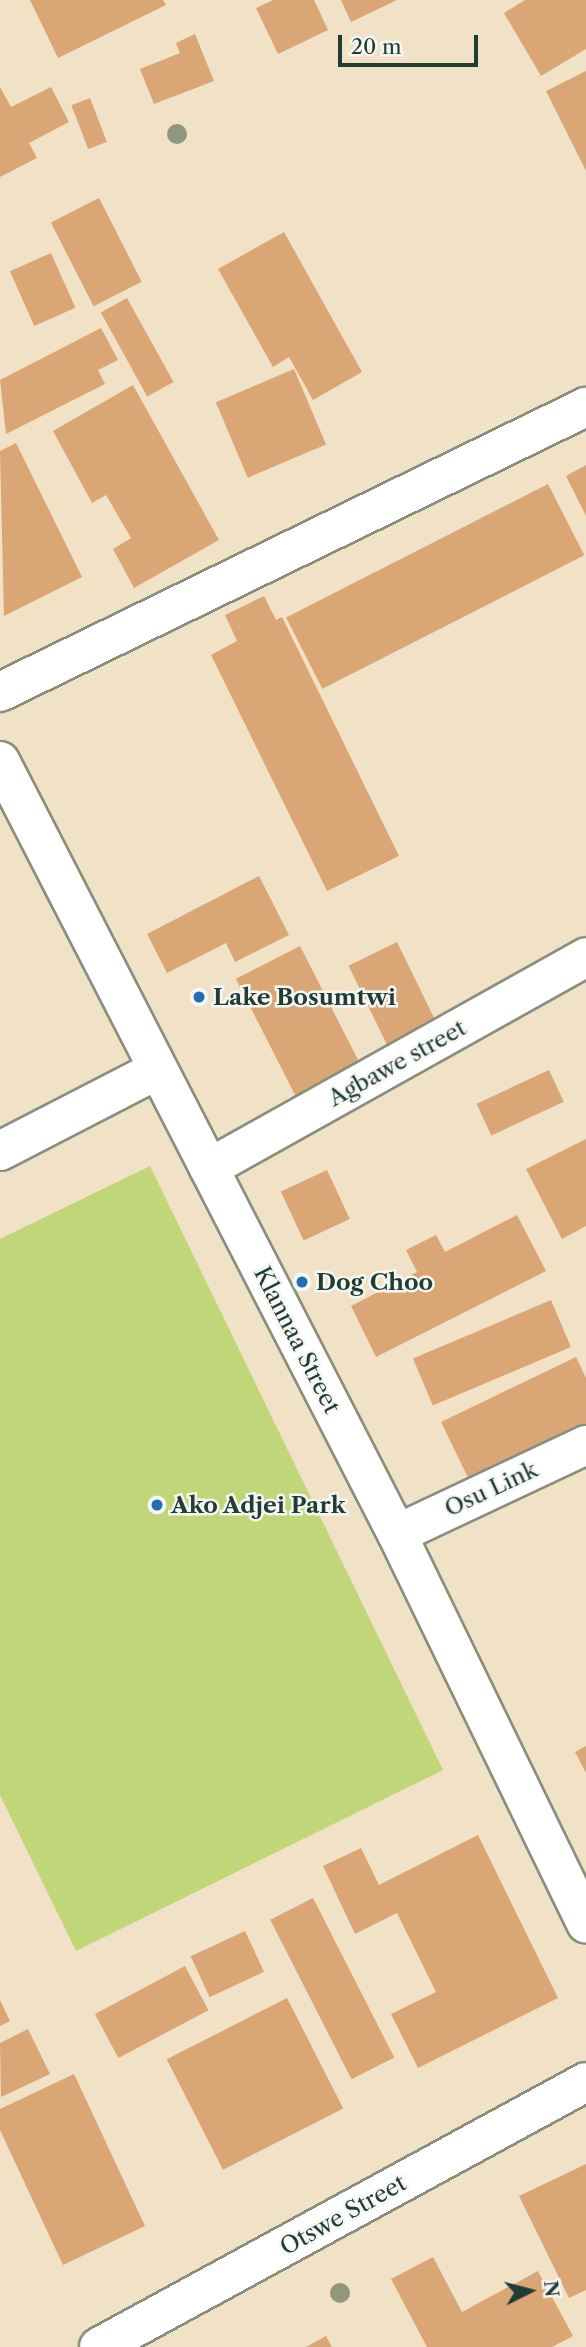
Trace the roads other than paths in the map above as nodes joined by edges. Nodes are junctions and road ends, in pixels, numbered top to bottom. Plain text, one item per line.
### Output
1 (586, 407) edge
2 (0, 692) edge
3 (0, 761) edge
4 (586, 957) edge
5 (157, 1070) junction
6 (0, 1151) edge
7 (209, 1168) junction
8 (586, 1445) edge
9 (397, 1534) junction
10 (586, 1924) edge
11 (586, 2082) edge
12 (99, 2347) edge

1 - 2 street
3 - 5 street, Klannaa Street
4 - 7 street, Agbawe street
5 - 6 street
5 - 7 street, Klannaa Street
7 - 9 street, Klannaa Street
8 - 9 street, Osu Link
9 - 10 street, Klannaa Street
11 - 12 street, Otswe Street

